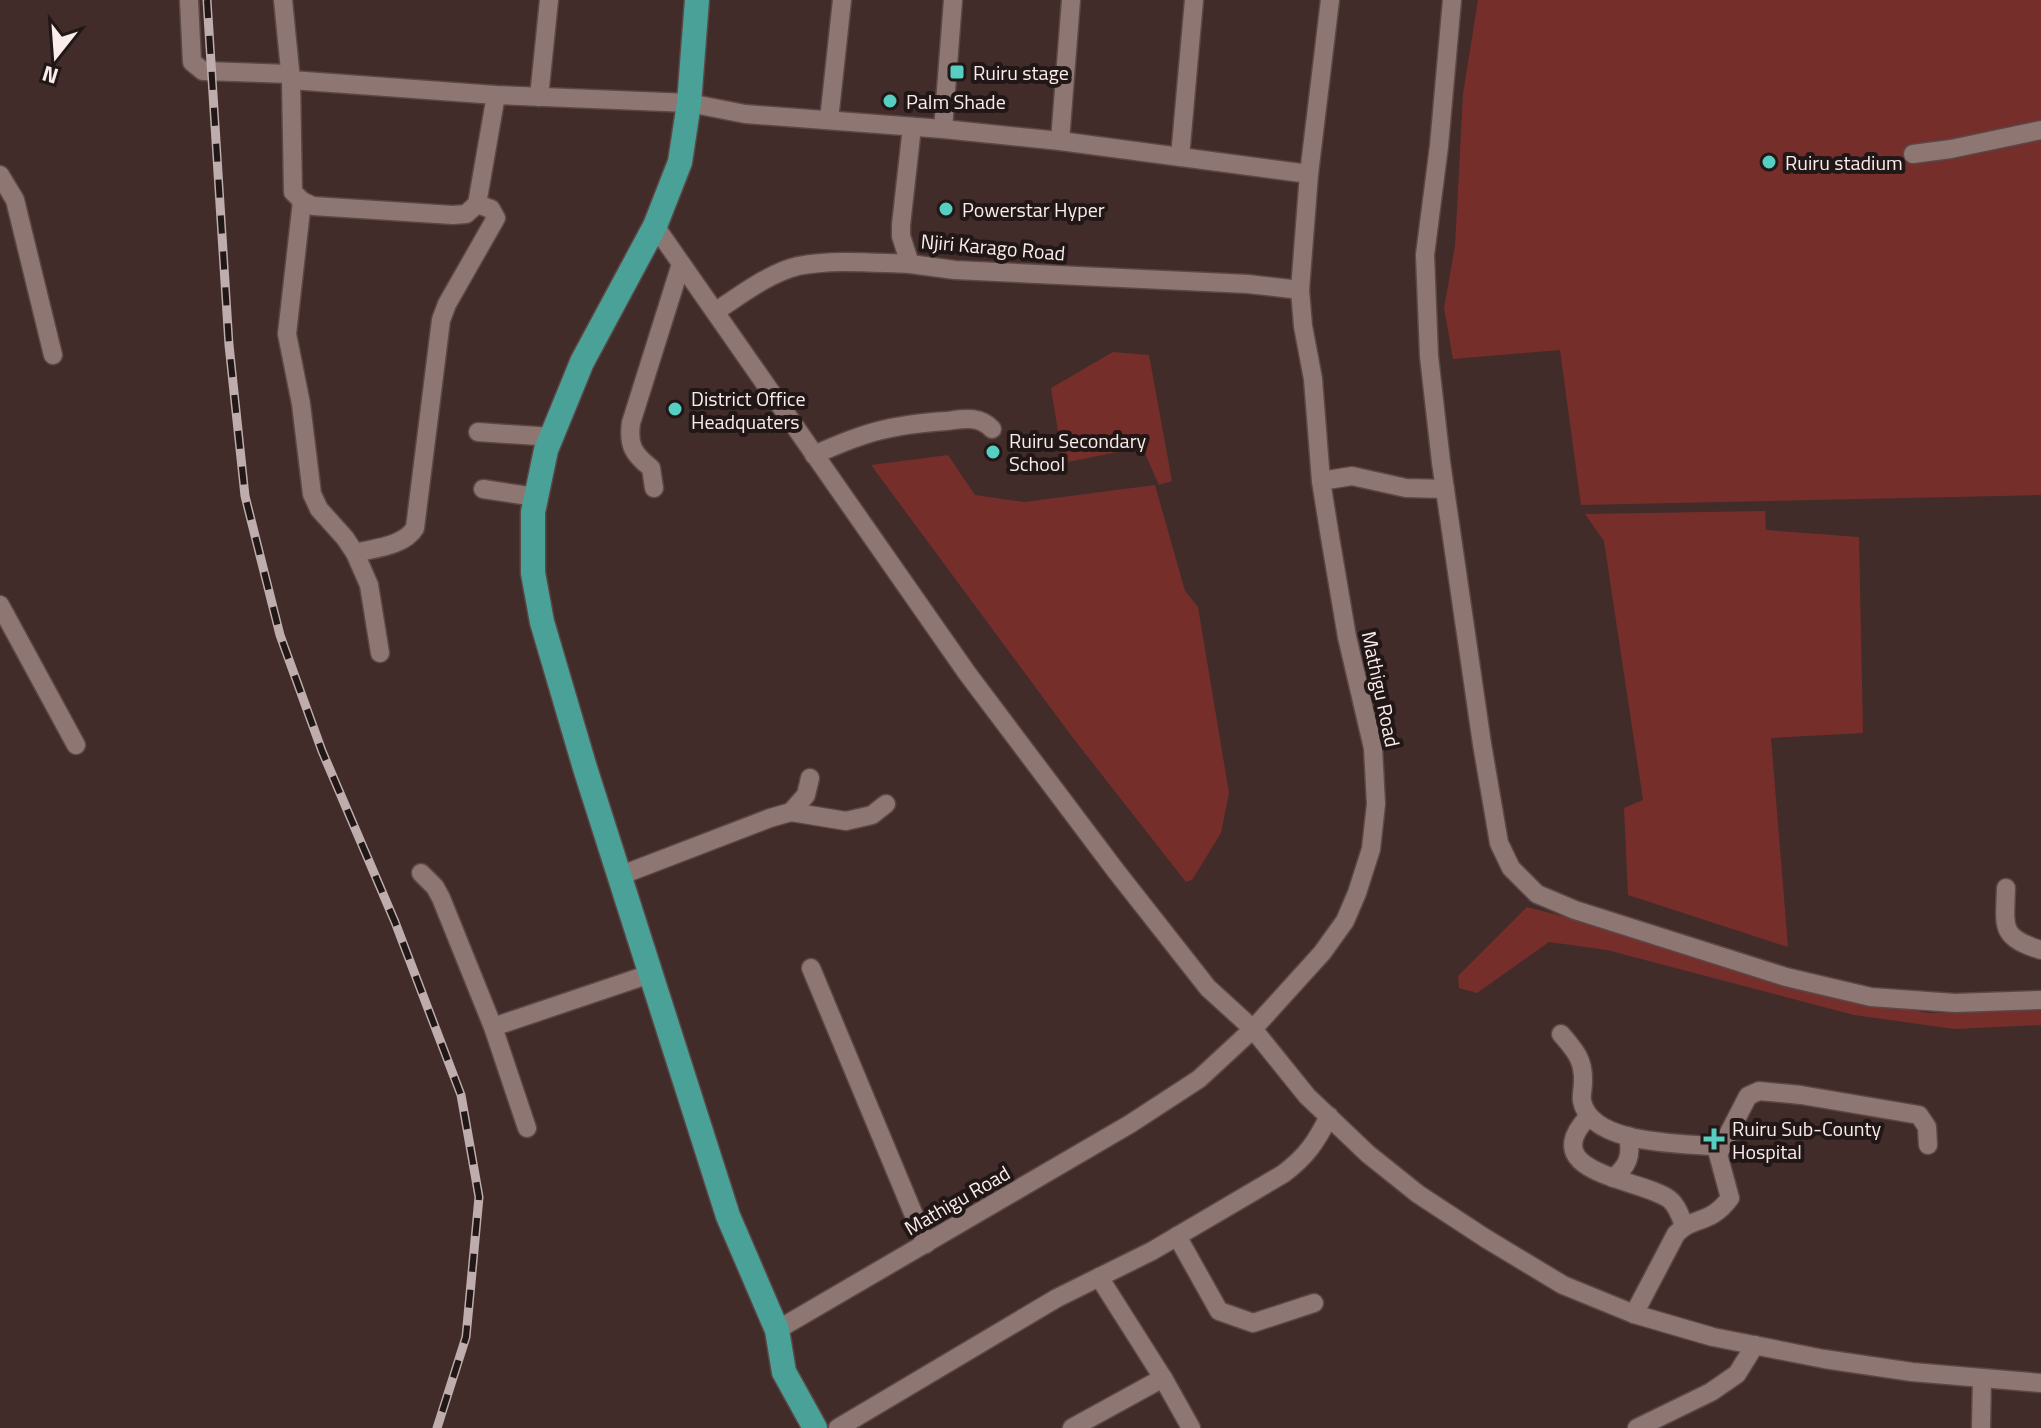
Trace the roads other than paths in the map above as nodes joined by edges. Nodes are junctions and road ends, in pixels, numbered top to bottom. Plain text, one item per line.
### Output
1 (189, 0) edge
2 (283, 0) edge
3 (549, 0) edge
4 (697, 0) edge
5 (842, 0) edge
6 (953, 0) edge
7 (1071, 0) edge
8 (1194, 0) edge
9 (1330, 0) edge
10 (1452, 0) edge
11 (290, 77) junction
12 (496, 95) junction
13 (539, 97) junction
14 (689, 103) junction
15 (829, 120) junction
16 (912, 127) junction
17 (943, 129) junction
18 (2041, 130) edge
19 (1060, 141) junction
20 (1913, 154) dead end
21 (1180, 157) junction
22 (1309, 174) junction
23 (0, 175) edge
24 (302, 201) junction
25 (477, 204) junction
26 (655, 226) junction
27 (681, 264) junction
28 (910, 264) junction
29 (1300, 290) junction
30 (716, 311) junction
31 (53, 355) dead end
32 (992, 429) dead end
33 (478, 432) dead end
34 (552, 437) junction
35 (814, 455) junction
36 (1321, 481) junction
37 (654, 488) dead end
38 (483, 489) dead end
39 (1445, 489) junction
40 (536, 497) junction
41 (355, 553) junction
42 (0, 605) edge
43 (380, 653) dead end
44 (76, 745) dead end
45 (810, 778) dead end
46 (886, 804) dead end
47 (791, 812) junction
48 (421, 873) dead end
49 (619, 876) junction
50 (2006, 888) dead end
51 (2041, 950) edge
52 (811, 968) dead end
53 (650, 974) junction
54 (2041, 1000) edge
55 (493, 1027) junction
56 (1253, 1029) junction
57 (1561, 1034) dead end
58 (1329, 1116) junction
59 (1589, 1116) junction
60 (527, 1128) dead end
61 (1628, 1136) junction
62 (1928, 1145) dead end
63 (1722, 1147) junction
64 (1613, 1178) junction
65 (1684, 1226) junction
66 (1177, 1236) junction
67 (926, 1244) junction
68 (1099, 1277) junction
69 (1314, 1303) dead end
70 (1634, 1314) junction
71 (777, 1330) junction
72 (1755, 1345) junction
73 (1163, 1378) junction
74 (1982, 1378) junction
75 (2041, 1383) edge
76 (815, 1428) edge
77 (838, 1428) edge
78 (1072, 1428) edge
79 (1191, 1428) edge
80 (1637, 1428) edge
81 (1981, 1428) edge

1 - 11 street
2 - 11 street
3 - 13 street
4 - 14 main road
5 - 15 street
6 - 17 street
7 - 19 street
8 - 21 street
9 - 22 street, Mathigu Road
10 - 39 street
11 - 12 street
11 - 24 street
12 - 13 street
12 - 25 street
13 - 14 street
14 - 15 street
14 - 26 main road
15 - 16 street
16 - 17 street
16 - 28 street, Njiri Karago Road
17 - 19 street
18 - 20 street
19 - 21 street
21 - 22 street
22 - 29 street, Mathigu Road
23 - 31 street
24 - 25 street
24 - 41 street
25 - 41 street
26 - 27 street
26 - 34 main road
27 - 30 street
27 - 37 street
28 - 29 street, Njiri Karago Road
28 - 30 street
29 - 36 street, Mathigu Road
30 - 35 street
32 - 35 street
33 - 34 street
34 - 40 main road
35 - 56 street
36 - 39 street
36 - 56 street, Mathigu Road
38 - 40 street
39 - 54 street
40 - 49 main road
41 - 43 street
42 - 44 street
45 - 47 street
46 - 47 street
47 - 49 street
48 - 55 street
49 - 53 main road
50 - 51 street
52 - 67 street
53 - 55 street
53 - 71 main road
55 - 60 street
56 - 58 street
56 - 67 street, Mathigu Road
57 - 59 street
58 - 66 street
58 - 70 street
59 - 61 street
59 - 64 street
61 - 63 street
61 - 64 street
62 - 63 street
63 - 65 street
64 - 65 street
65 - 70 street
66 - 68 street
66 - 69 street
67 - 71 street, Mathigu Road
68 - 73 street
68 - 77 street
70 - 72 street
71 - 76 main road
72 - 74 street
72 - 80 street
73 - 78 street
73 - 79 street
74 - 75 street
74 - 81 street

